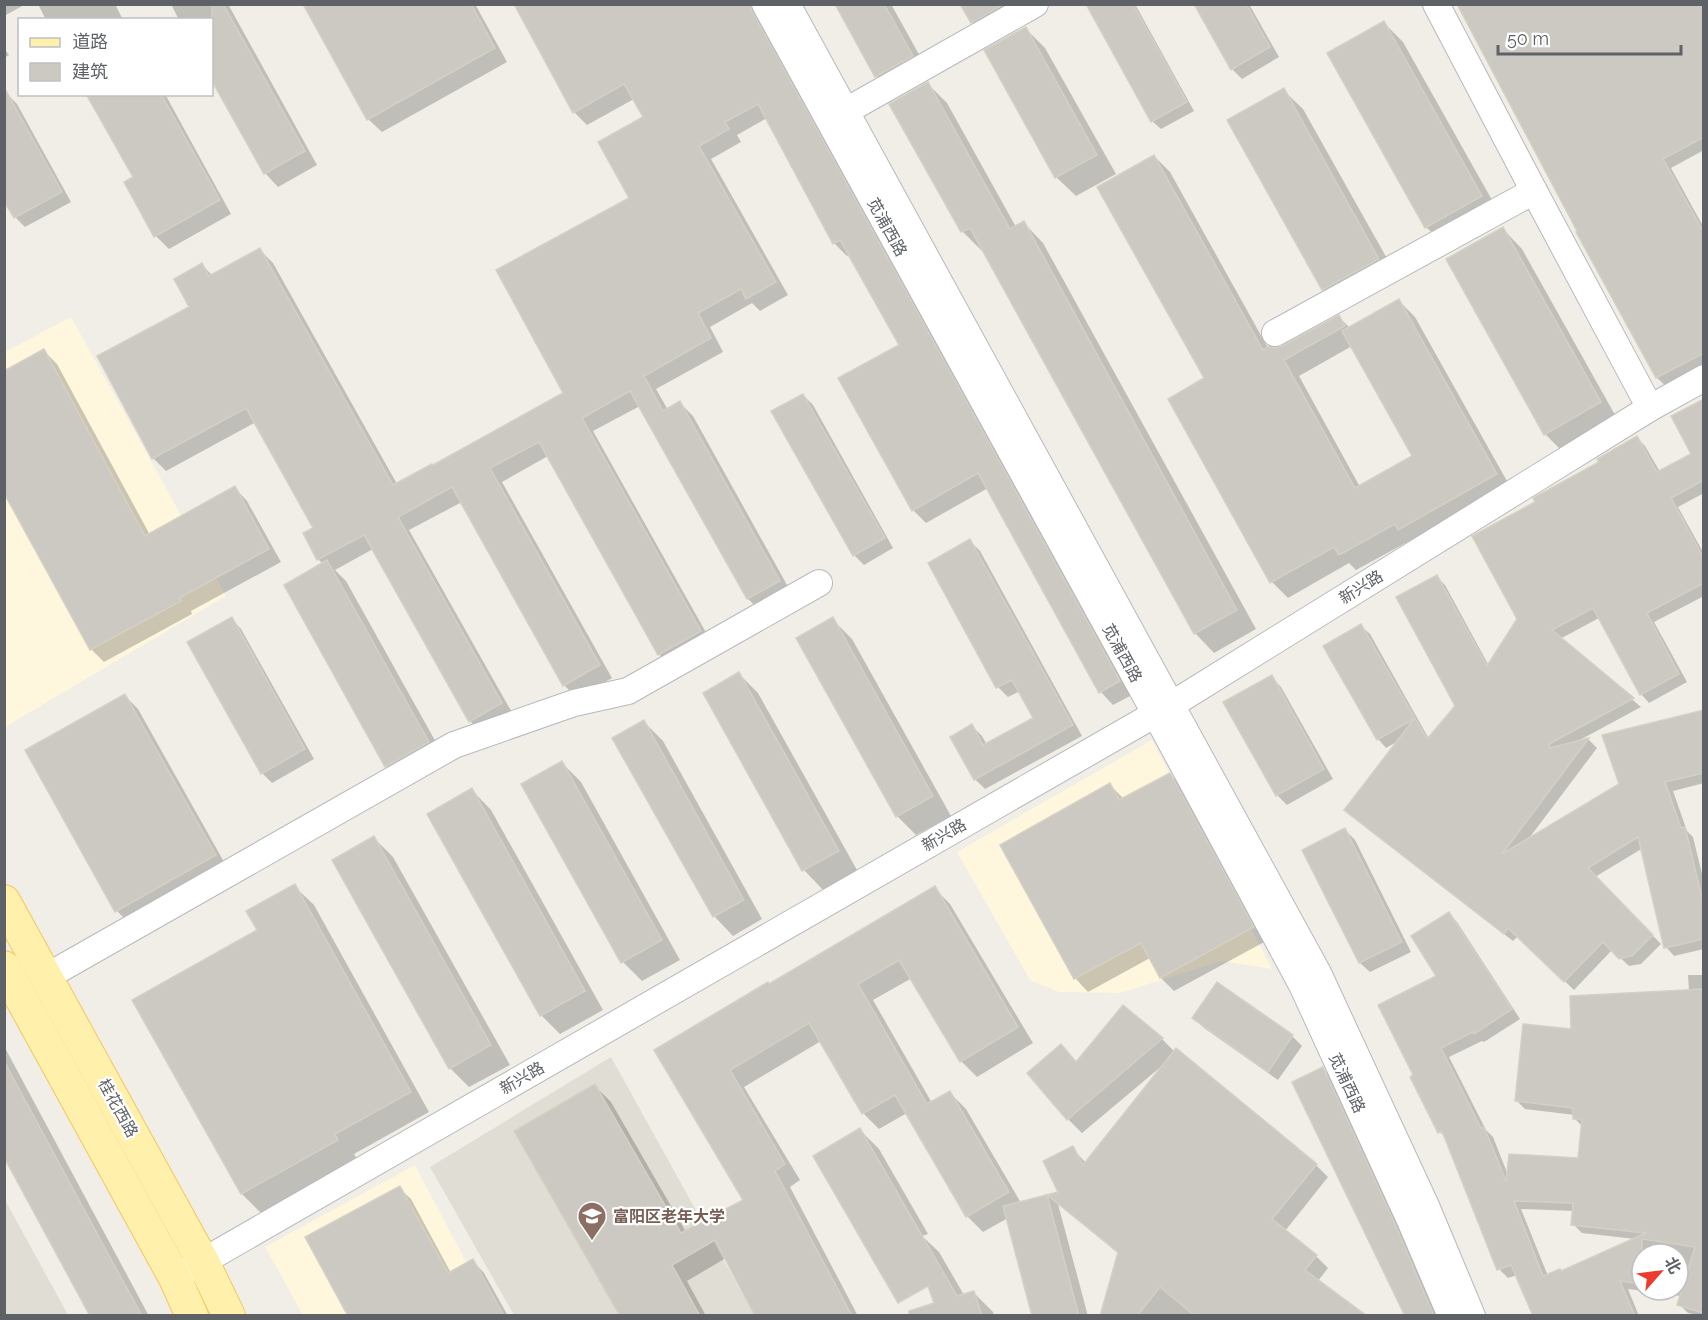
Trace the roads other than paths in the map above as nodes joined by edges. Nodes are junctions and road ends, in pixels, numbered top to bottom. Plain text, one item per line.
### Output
1 (765, 4) edge
2 (788, 4) edge
3 (1035, 4) edge
4 (1436, 4) edge
5 (846, 111) junction
6 (1534, 191) junction
7 (1275, 333) dead end
8 (1704, 378) edge
9 (1650, 408) junction
10 (819, 583) dead end
11 (1163, 709) junction
12 (4, 901) edge
13 (4, 967) edge
14 (46, 977) junction
15 (203, 1262) junction
16 (175, 1278) junction
17 (192, 1316) edge
18 (229, 1316) edge
19 (1451, 1316) edge
20 (1472, 1316) edge

1 - 11 street, 苋浦西路
2 - 5 street, 苋浦西路
3 - 5 street
4 - 6 street
5 - 11 street, 苋浦西路
6 - 7 street
6 - 9 street
8 - 9 street, 新兴路
9 - 11 street, 新兴路
10 - 14 street
11 - 15 street, 新兴路
11 - 19 street, 苋浦西路
11 - 20 street, 苋浦西路
12 - 14 main road, 桂花西路
13 - 16 main road, 桂花西路
14 - 15 main road, 桂花西路
15 - 16 street, 新兴路
15 - 18 main road, 桂花西路
16 - 17 main road, 桂花西路

